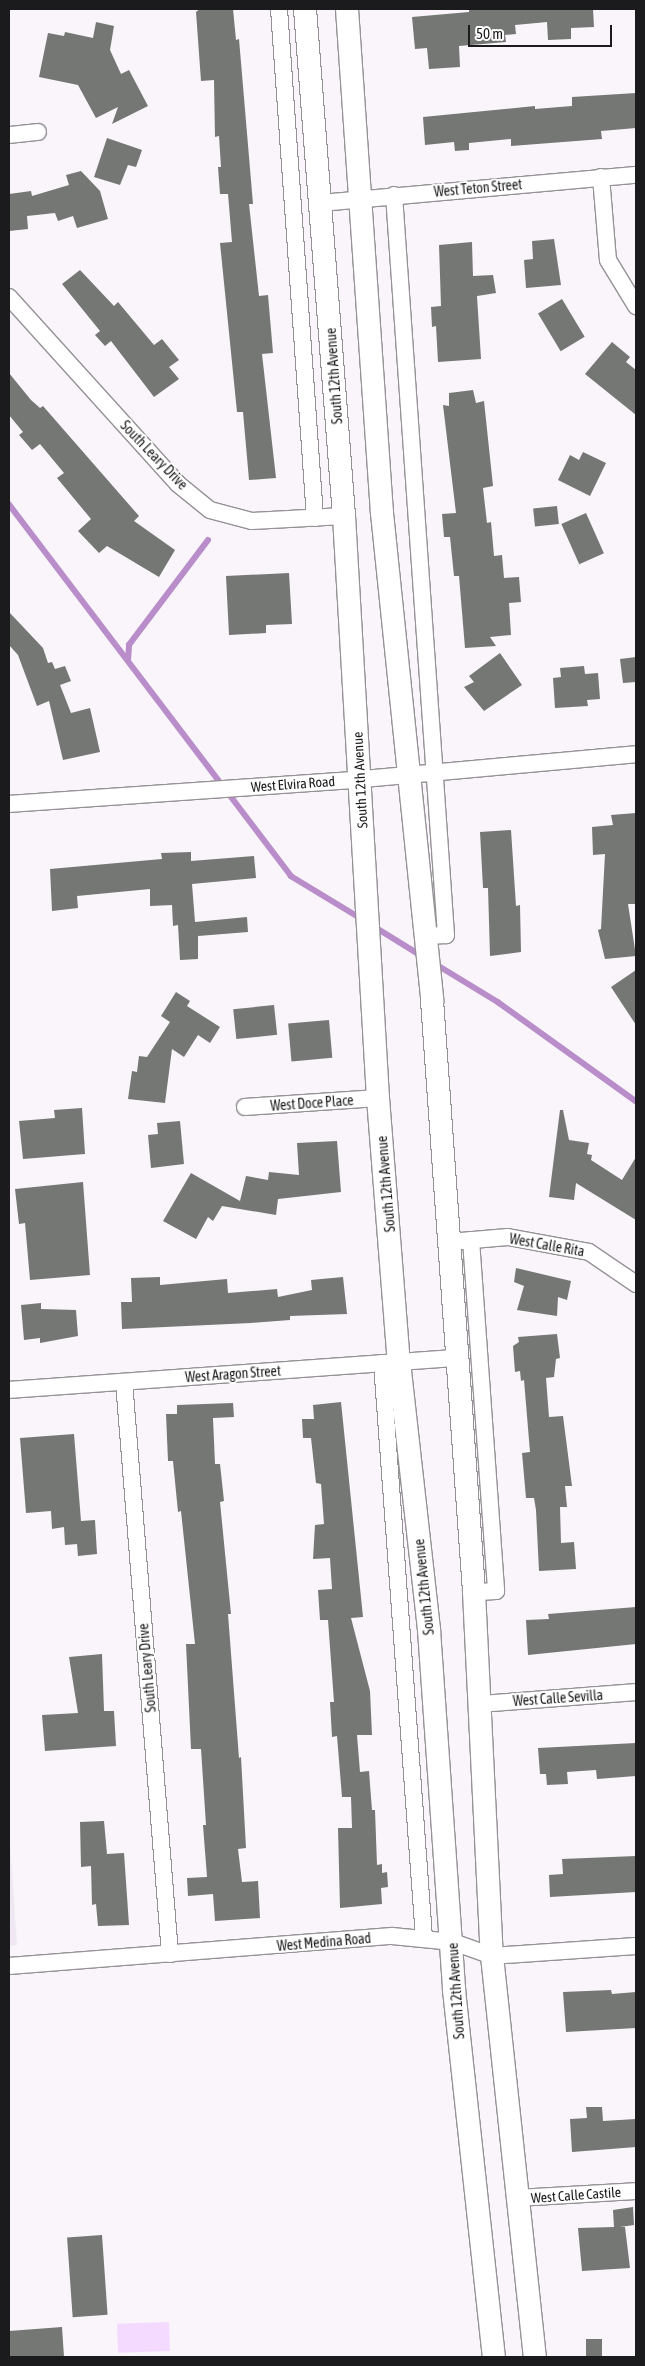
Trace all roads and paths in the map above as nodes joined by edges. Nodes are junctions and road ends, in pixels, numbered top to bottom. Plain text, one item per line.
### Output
1 (279, 9) edge
2 (306, 9) edge
3 (347, 9) edge
4 (38, 132) dead end
5 (9, 135) edge
6 (636, 175) edge
7 (601, 177) junction
8 (394, 196) junction
9 (362, 198) junction
10 (320, 203) junction
11 (9, 297) edge
12 (636, 306) edge
13 (344, 516) junction
14 (315, 518) junction
15 (636, 754) edge
16 (410, 774) junction
17 (432, 774) junction
18 (361, 780) junction
19 (9, 804) edge
20 (427, 938) junction
21 (378, 1098) junction
22 (245, 1107) dead end
23 (471, 1240) junction
24 (449, 1243) junction
25 (636, 1284) edge
26 (457, 1358) junction
27 (391, 1362) junction
28 (124, 1382) junction
29 (9, 1390) edge
30 (474, 1592) junction
31 (636, 1692) edge
32 (480, 1704) junction
33 (424, 1937) junction
34 (453, 1942) junction
35 (636, 1946) edge
36 (170, 1954) junction
37 (492, 1956) junction
38 (9, 1966) edge
39 (636, 2191) edge
40 (516, 2198) junction
41 (494, 2357) edge
42 (534, 2357) edge

1 - 14 street, South 12th Avenue
2 - 10 street, South 12th Avenue
3 - 9 street
4 - 5 street
6 - 7 street, West Teton Street
7 - 8 street, West Teton Street
7 - 12 street
8 - 9 street, West Teton Street
8 - 17 street
9 - 10 street, West Teton Street
9 - 16 street
10 - 13 street, South 12th Avenue
11 - 14 street, South Leary Drive
13 - 14 street, South Leary Drive
13 - 18 street, South 12th Avenue
15 - 17 street, West Elvira Road
16 - 17 street, West Elvira Road
16 - 18 street, West Elvira Road
16 - 20 street
17 - 20 street
18 - 19 street, West Elvira Road
18 - 21 street, South 12th Avenue
20 - 24 street
21 - 22 street, West Doce Place
21 - 27 street, South 12th Avenue
23 - 24 street, West Calle Rita
23 - 25 street, West Calle Rita
23 - 30 street
24 - 26 street
26 - 27 street, West Aragon Street
26 - 30 street
27 - 28 street, West Aragon Street
27 - 33 street, South 12th Avenue
27 - 34 street, South 12th Avenue
28 - 29 street, West Aragon Street
28 - 36 street, South Leary Drive
30 - 32 street
31 - 32 street, West Calle Sevilla
32 - 37 street
33 - 34 street, West Medina Road
33 - 36 street, West Medina Road
34 - 37 street, West Medina Road
34 - 41 street, South 12th Avenue
35 - 37 street, West Medina Road
36 - 38 street, West Medina Road
37 - 40 street
39 - 40 street, West Calle Castile
40 - 42 street

